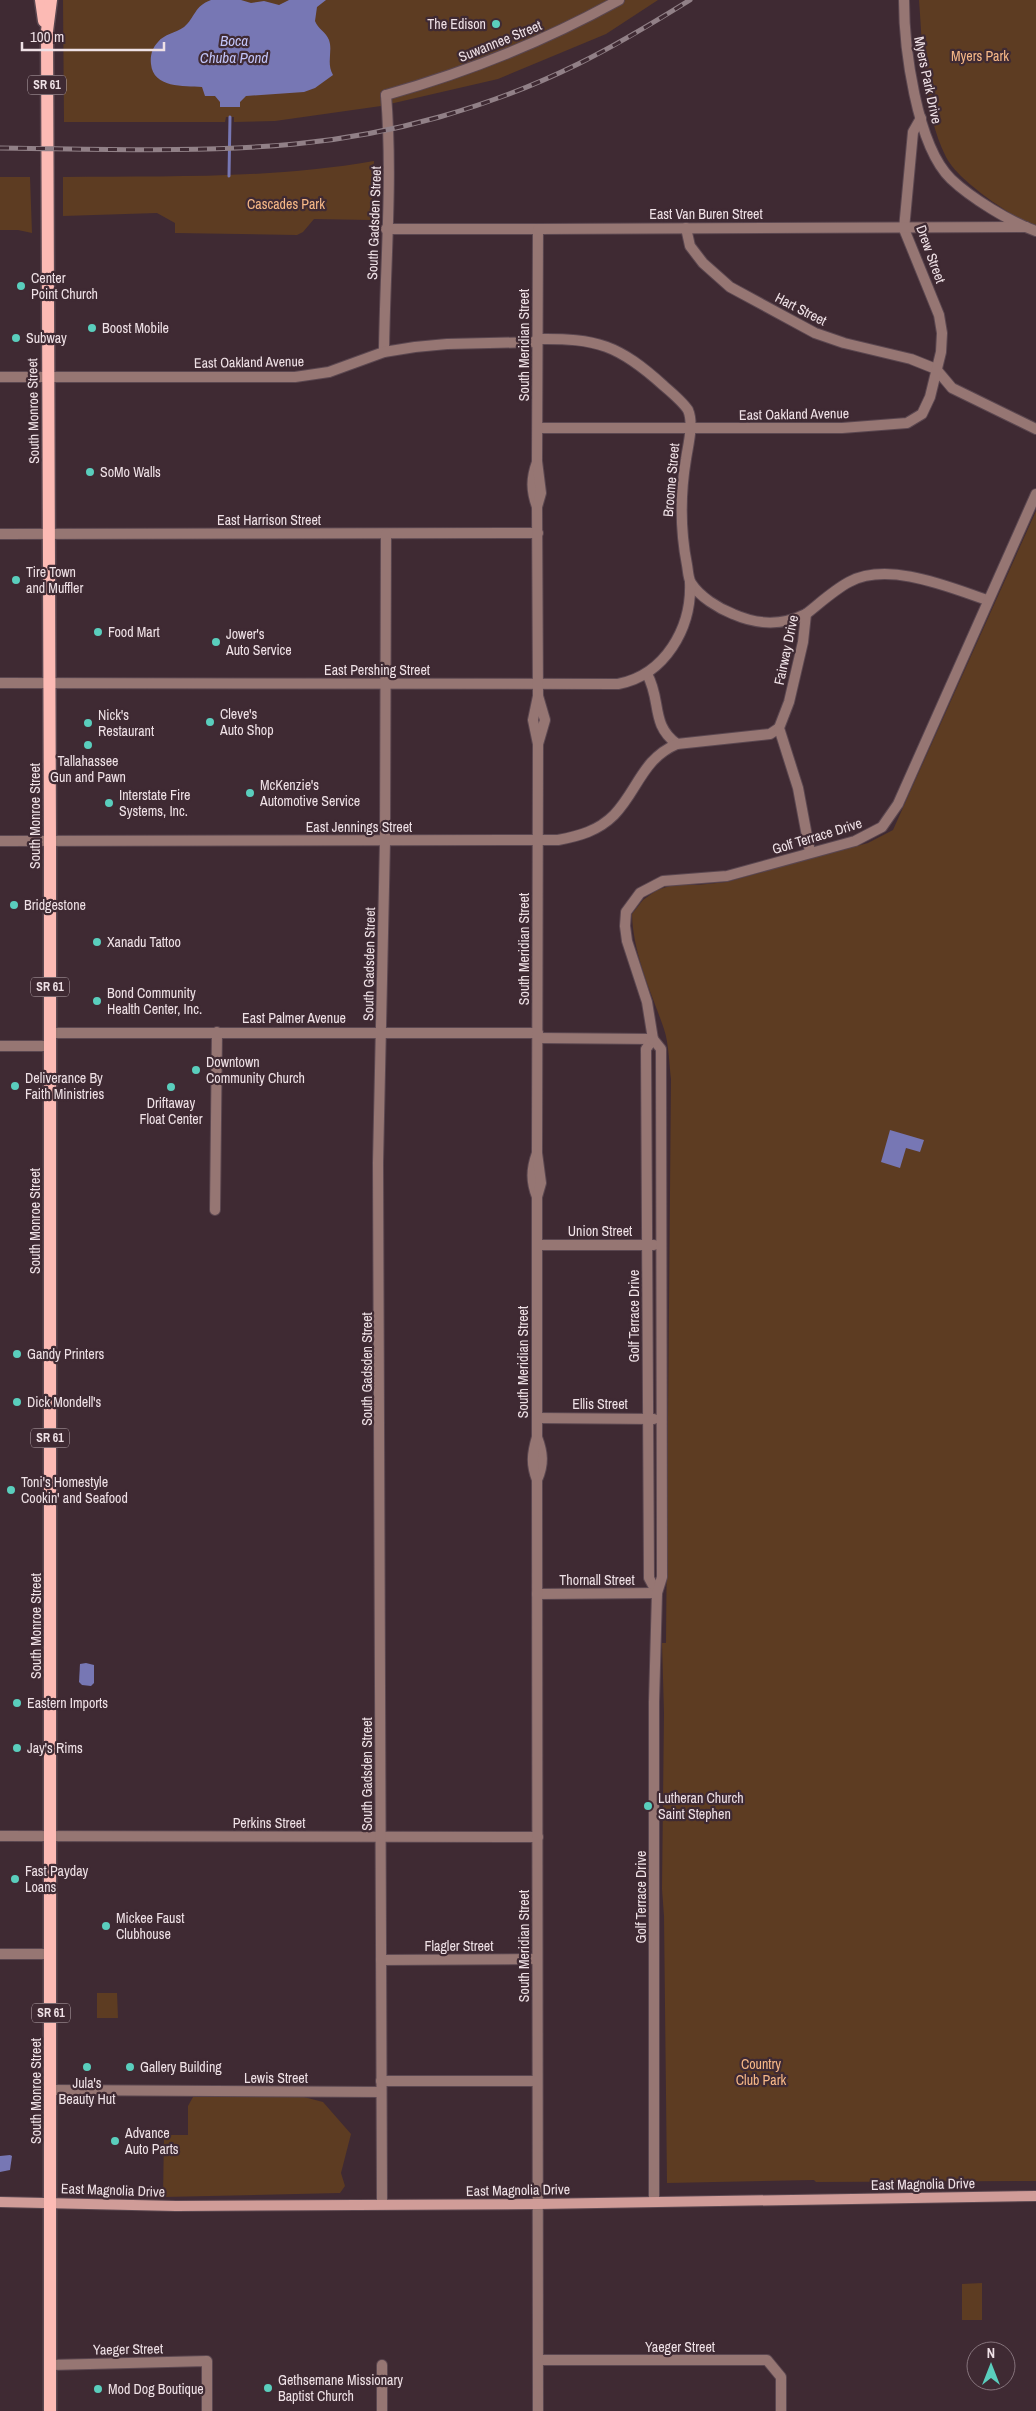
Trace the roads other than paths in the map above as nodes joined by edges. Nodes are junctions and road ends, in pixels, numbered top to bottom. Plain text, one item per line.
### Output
1 (41, 0) edge
2 (51, 0) edge
3 (619, 0) edge
4 (904, 0) edge
5 (46, 31) junction
6 (386, 95) joint
7 (921, 118) junction
8 (386, 228) junction
9 (686, 228) junction
10 (538, 229) junction
11 (904, 229) junction
12 (1031, 229) edge
13 (537, 341) junction
14 (384, 352) junction
15 (936, 369) junction
16 (0, 377) edge
17 (48, 377) junction
18 (538, 428) junction
19 (690, 429) junction
20 (1036, 429) edge
21 (1036, 494) edge
22 (538, 533) junction
23 (0, 534) edge
24 (49, 534) junction
25 (386, 534) junction
26 (690, 582) junction
27 (987, 600) junction
28 (806, 614) junction
29 (647, 674) junction
30 (0, 683) edge
31 (49, 683) junction
32 (386, 684) junction
33 (538, 684) junction
34 (779, 728) junction
35 (677, 744) junction
36 (537, 840) junction
37 (0, 841) edge
38 (50, 841) junction
39 (386, 841) junction
40 (810, 852) junction
41 (216, 1032) junction
42 (382, 1032) junction
43 (538, 1035) junction
44 (50, 1039) junction
45 (653, 1039) junction
46 (0, 1046) edge
47 (215, 1210) dead end
48 (537, 1245) junction
49 (647, 1245) junction
50 (662, 1245) junction
51 (537, 1418) junction
52 (648, 1419) junction
53 (662, 1419) junction
54 (657, 1593) junction
55 (537, 1594) junction
56 (0, 1836) edge
57 (51, 1836) junction
58 (381, 1836) junction
59 (538, 1837) junction
60 (0, 1954) edge
61 (51, 1954) junction
62 (538, 1959) junction
63 (381, 1960) junction
64 (381, 2081) junction
65 (538, 2081) junction
66 (51, 2090) junction
67 (381, 2092) junction
68 (1036, 2196) edge
69 (654, 2201) junction
70 (0, 2202) edge
71 (50, 2202) junction
72 (382, 2204) junction
73 (536, 2204) junction
74 (538, 2360) junction
75 (50, 2365) junction
76 (382, 2365) dead end
77 (50, 2411) edge
78 (208, 2411) edge
79 (382, 2411) edge
80 (538, 2411) edge
81 (781, 2411) edge

1 - 5 main road, South Monroe Street / SR 61
2 - 5 main road, South Monroe Street / SR 61
3 - 6 street, Suwannee Street
4 - 7 street, Myers Park Drive
5 - 17 main road, South Monroe Street / SR 61
6 - 8 street, South Gadsden Street
7 - 11 street, Drew Street
7 - 12 street, Myers Park Drive
8 - 10 street, East Van Buren Street
8 - 14 street, South Gadsden Street
9 - 10 street, East Van Buren Street
9 - 11 street, East Van Buren Street
9 - 15 street, Hart Street
10 - 13 street, South Meridian Street
11 - 12 street, East Van Buren Street
11 - 15 street, Drew Street
13 - 14 street, East Oakland Avenue
13 - 18 street, South Meridian Street
13 - 19 street, East Oakland Avenue
14 - 17 street, East Oakland Avenue
15 - 19 street, East Oakland Avenue
15 - 20 street
16 - 17 street, East Oakland Avenue
17 - 24 main road, South Monroe Street / SR 61
18 - 19 street
18 - 22 street, South Meridian Street
19 - 26 street, Broome Street
21 - 27 street, Golf Terrace Drive
22 - 25 street, East Harrison Street
22 - 33 street, South Meridian Street
23 - 24 street, East Harrison Street
24 - 25 street, East Harrison Street
24 - 31 main road, South Monroe Street / SR 61
25 - 32 street, South Gadsden Street
26 - 28 street
26 - 29 street, East Pershing Street
27 - 28 street, Fairway Drive
27 - 40 street, Golf Terrace Drive
28 - 34 street, Fairway Drive
29 - 33 street, East Pershing Street
29 - 35 street
30 - 31 street, East Pershing Street
31 - 32 street, East Pershing Street
31 - 38 main road, South Monroe Street / SR 61
32 - 33 street, East Pershing Street
32 - 39 street, South Gadsden Street
33 - 36 street, South Meridian Street
34 - 35 street, East Jennings Street
34 - 40 street
35 - 36 street, East Jennings Street
36 - 39 street, East Jennings Street
36 - 43 street, South Meridian Street
37 - 38 street, East Jennings Street
38 - 39 street, East Jennings Street
38 - 44 main road, South Monroe Street / SR 61
39 - 42 street, South Gadsden Street
40 - 45 street, Golf Terrace Drive
41 - 42 street, East Palmer Avenue
41 - 44 street, East Palmer Avenue
41 - 47 street
42 - 43 street, East Palmer Avenue
42 - 58 street, South Gadsden Street
43 - 45 street, East Palmer Avenue
43 - 48 street, South Meridian Street
44 - 46 street, East Palmer Avenue
44 - 57 main road, South Monroe Street / SR 61
45 - 49 street, Golf Terrace Drive
45 - 50 street, Golf Terrace Drive
48 - 49 street, Union Street
48 - 51 street, South Meridian Street
49 - 50 street, Union Street
49 - 52 street, Golf Terrace Drive
50 - 53 street, Golf Terrace Drive
51 - 52 street, Ellis Street
51 - 55 street, South Meridian Street
52 - 53 street, Ellis Street
52 - 54 street, Golf Terrace Drive
53 - 54 street, Golf Terrace Drive
54 - 55 street, Thornall Street
54 - 69 street, Golf Terrace Drive
55 - 59 street, South Meridian Street
56 - 57 street, Perkins Street
57 - 58 street, Perkins Street
57 - 61 main road, South Monroe Street / SR 61
58 - 59 street, Perkins Street
58 - 63 street, South Gadsden Street
59 - 62 street, South Meridian Street
60 - 61 street
61 - 66 main road, South Monroe Street / SR 61
62 - 63 street, Flagler Street
62 - 65 street, South Meridian Street
63 - 64 street, South Gadsden Street
64 - 65 street
64 - 67 street, South Gadsden Street
65 - 73 street, South Meridian Street
66 - 67 street, Lewis Street
66 - 71 main road, South Monroe Street / SR 61
67 - 72 street, South Gadsden Street
68 - 69 main road, East Magnolia Drive
69 - 73 main road, East Magnolia Drive
70 - 71 main road, East Magnolia Drive
71 - 72 main road, East Magnolia Drive
71 - 75 main road, South Monroe Street / SR 61
72 - 73 main road, East Magnolia Drive
73 - 74 street, South Meridian Street
74 - 80 street, South Meridian Street
74 - 81 street, Yaeger Street
75 - 77 main road, South Monroe Street / SR 61
75 - 78 street, Yaeger Street
76 - 79 street

